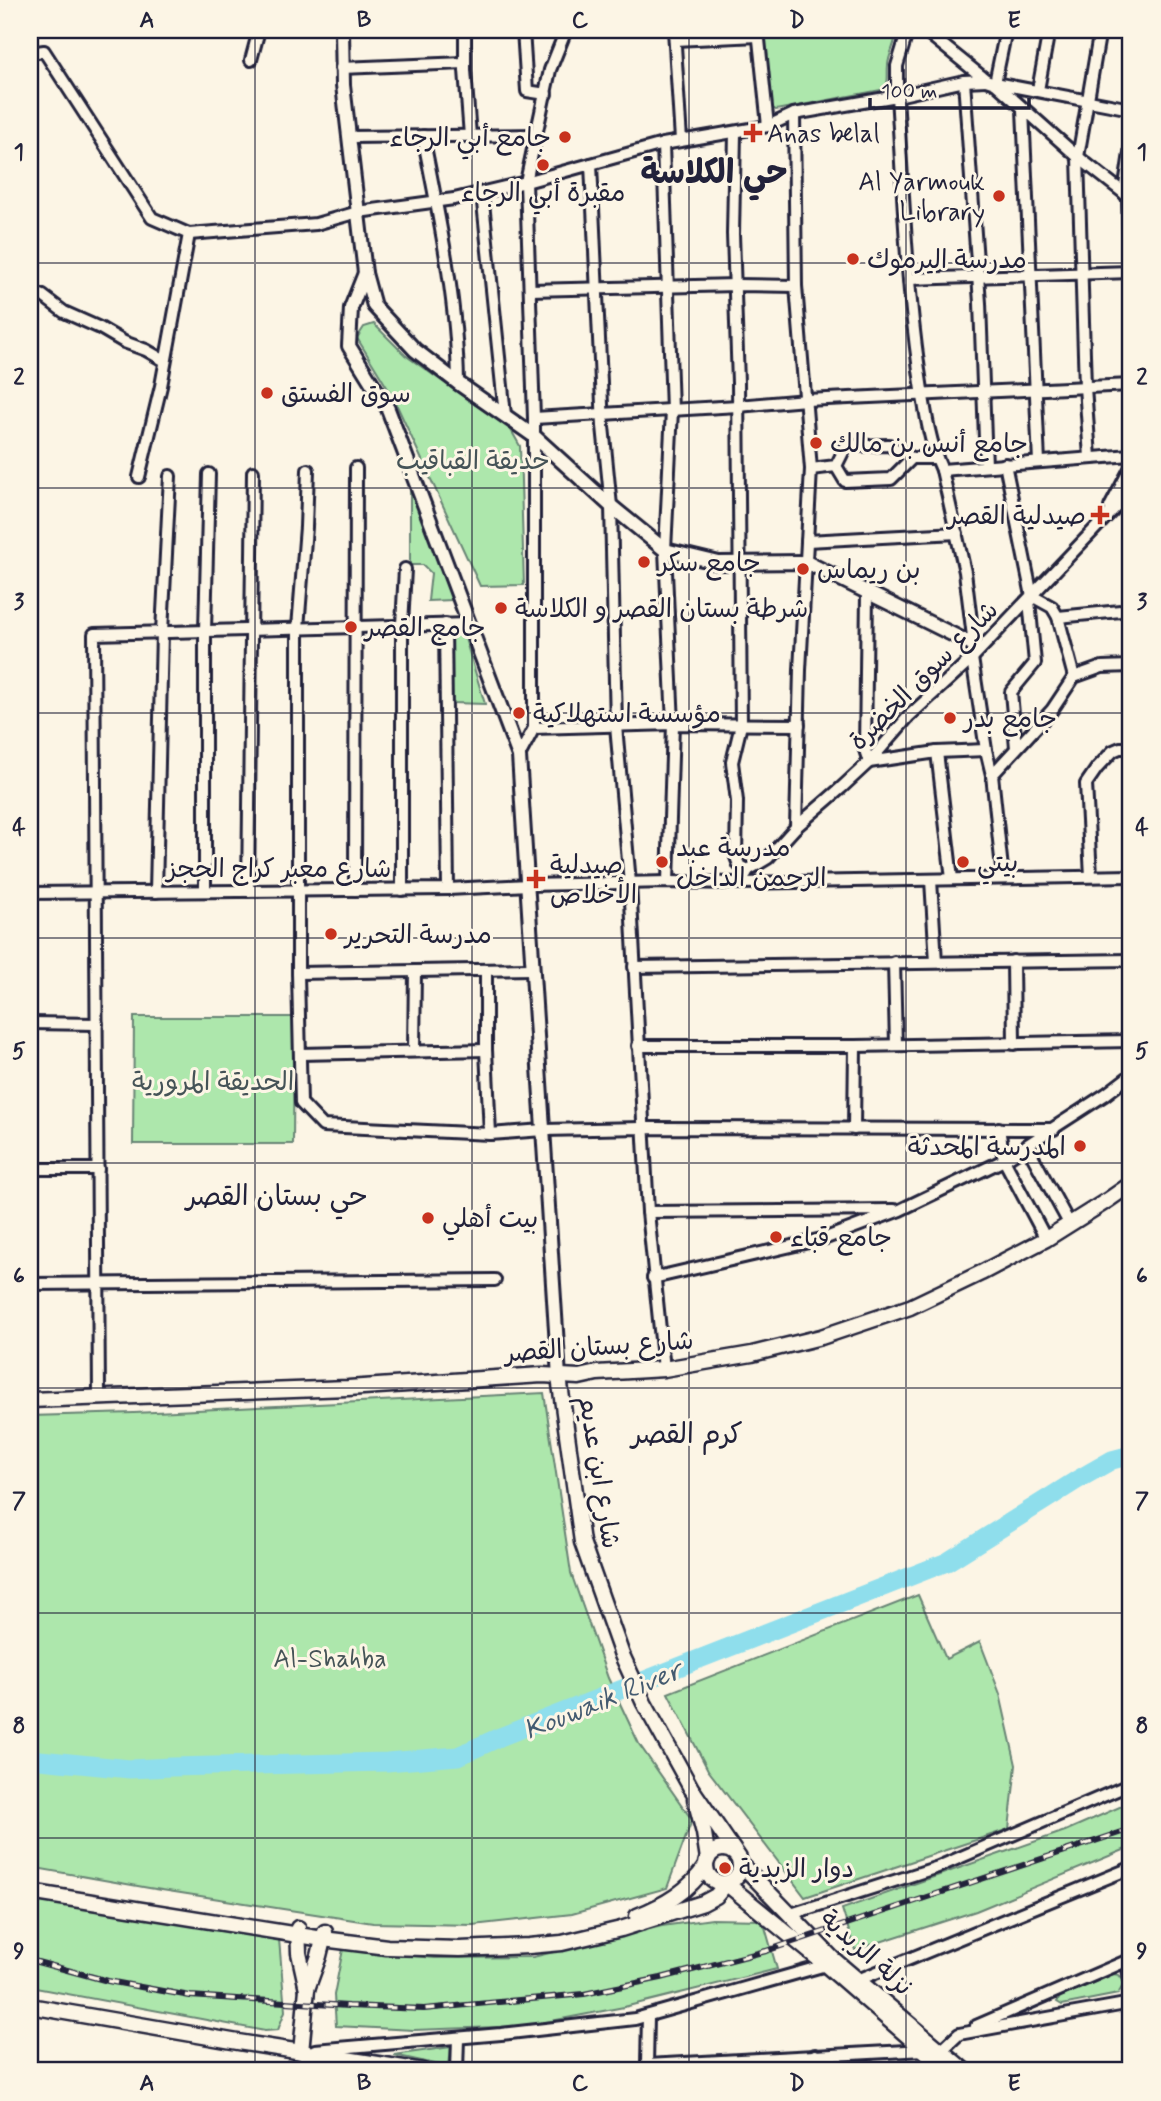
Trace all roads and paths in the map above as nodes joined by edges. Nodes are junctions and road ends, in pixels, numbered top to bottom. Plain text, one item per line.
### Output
1 (259, 30) edge
2 (342, 30) edge
3 (466, 30) edge
4 (523, 30) edge
5 (566, 30) edge
6 (908, 30) edge
7 (924, 30) edge
8 (1006, 30) edge
9 (1049, 30) edge
10 (1100, 30) edge
11 (758, 33) edge
12 (675, 35) edge
13 (30, 53) edge
14 (251, 60) dead end
15 (466, 63) junction
16 (341, 68) junction
17 (964, 81) junction
18 (990, 81) junction
19 (1038, 90) junction
20 (546, 94) junction
21 (897, 96) junction
22 (1089, 100) junction
23 (1131, 109) edge
24 (1023, 110) junction
25 (794, 114) junction
26 (768, 126) junction
27 (735, 132) junction
28 (537, 135) junction
29 (423, 136) junction
30 (470, 136) junction
31 (349, 137) junction
32 (681, 140) junction
33 (663, 144) junction
34 (1131, 146) edge
35 (1078, 157) junction
36 (591, 164) junction
37 (1129, 171) edge
38 (526, 182) junction
39 (482, 192) junction
40 (1128, 198) edge
41 (436, 202) junction
42 (358, 212) junction
43 (189, 234) junction
44 (1130, 272) edge
45 (365, 273) junction
46 (1030, 274) junction
47 (1081, 274) junction
48 (978, 276) junction
49 (909, 279) junction
50 (736, 285) junction
51 (796, 286) junction
52 (668, 288) junction
53 (597, 289) junction
54 (530, 290) junction
55 (30, 291) edge
56 (1131, 309) edge
57 (165, 361) junction
58 (458, 383) junction
59 (1131, 385) edge
60 (1085, 387) junction
61 (1035, 389) junction
62 (982, 392) junction
63 (923, 396) junction
64 (806, 400) junction
65 (738, 407) junction
66 (672, 410) junction
67 (603, 414) junction
68 (505, 415) junction
69 (534, 418) junction
70 (534, 436) junction
71 (1131, 455) edge
72 (912, 457) junction
73 (1090, 457) junction
74 (936, 458) junction
75 (1038, 462) junction
76 (1005, 464) junction
77 (836, 466) junction
78 (986, 466) junction
79 (1131, 467) edge
80 (356, 468) dead end
81 (811, 469) junction
82 (307, 470) dead end
83 (942, 470) junction
84 (253, 472) dead end
85 (209, 474) dead end
86 (170, 476) dead end
87 (139, 477) dead end
88 (1131, 491) edge
89 (611, 506) junction
90 (1104, 519) junction
91 (957, 533) junction
92 (807, 541) junction
93 (664, 550) junction
94 (806, 562) junction
95 (740, 563) junction
96 (405, 569) dead end
97 (867, 594) junction
98 (1030, 598) junction
99 (1131, 610) edge
100 (1058, 617) junction
101 (446, 624) junction
102 (469, 624) junction
103 (402, 625) junction
104 (357, 627) junction
105 (298, 628) junction
106 (251, 630) junction
107 (205, 631) junction
108 (162, 632) junction
109 (973, 652) junction
110 (1131, 666) edge
111 (1074, 677) junction
112 (673, 724) junction
113 (741, 725) junction
114 (799, 725) junction
115 (616, 726) junction
116 (534, 728) junction
117 (1016, 747) junction
118 (1131, 748) edge
119 (986, 750) junction
120 (937, 752) junction
121 (519, 756) junction
122 (869, 762) junction
123 (992, 775) junction
124 (796, 827) junction
125 (748, 870) junction
126 (1091, 876) junction
127 (1131, 876) edge
128 (1003, 878) junction
129 (952, 879) junction
130 (931, 880) junction
131 (668, 882) junction
132 (630, 883) junction
133 (740, 883) junction
134 (528, 885) junction
135 (448, 889) junction
136 (355, 890) junction
137 (402, 890) junction
138 (205, 891) junction
139 (248, 891) junction
140 (299, 891) junction
141 (97, 892) junction
142 (156, 892) junction
143 (30, 893) edge
144 (1131, 960) edge
145 (1013, 961) junction
146 (894, 962) junction
147 (936, 962) junction
148 (634, 967) junction
149 (532, 969) junction
150 (486, 970) junction
151 (415, 971) junction
152 (298, 973) junction
153 (30, 1024) edge
154 (97, 1024) junction
155 (1131, 1041) edge
156 (1014, 1044) junction
157 (896, 1045) junction
158 (638, 1046) junction
159 (855, 1046) junction
160 (486, 1050) junction
161 (414, 1051) junction
162 (300, 1054) junction
163 (1131, 1075) edge
164 (642, 1128) junction
165 (999, 1128) junction
166 (854, 1129) junction
167 (1054, 1129) junction
168 (543, 1130) junction
169 (490, 1134) junction
170 (1027, 1146) junction
171 (1004, 1160) junction
172 (30, 1169) edge
173 (98, 1169) junction
174 (1131, 1184) edge
175 (901, 1210) junction
176 (648, 1212) junction
177 (1070, 1225) junction
178 (1046, 1239) junction
179 (653, 1278) junction
180 (495, 1280) dead end
181 (99, 1283) junction
182 (30, 1284) edge
183 (664, 1369) junction
184 (559, 1377) junction
185 (99, 1396) junction
186 (30, 1400) edge
187 (1131, 1784) edge
188 (691, 1788) junction
189 (740, 1861) junction
190 (707, 1863) junction
191 (1131, 1868) edge
192 (30, 1884) edge
193 (726, 1884) junction
194 (30, 1892) edge
195 (791, 1914) junction
196 (298, 1931) junction
197 (324, 1935) junction
198 (1129, 1960) edge
199 (826, 1965) junction
200 (858, 1980) junction
201 (1131, 1986) edge
202 (307, 1989) junction
203 (1131, 2003) edge
204 (30, 2006) edge
205 (648, 2016) junction
206 (958, 2034) junction
207 (458, 2038) junction
208 (925, 2050) junction
209 (941, 2050) junction
210 (301, 2052) junction
211 (815, 2055) junction
212 (647, 2068) edge
213 (423, 2071) edge
214 (457, 2071) edge
215 (815, 2071) edge
216 (948, 2071) edge
217 (965, 2071) edge

1 - 14 street
2 - 16 street
3 - 15 street
4 - 20 street
5 - 20 street
6 - 21 street
7 - 18 street
8 - 18 street
9 - 19 street
10 - 22 street
11 - 12 street
11 - 26 street
12 - 32 street
13 - 43 street
15 - 16 street
15 - 30 street
16 - 31 street
17 - 18 street
17 - 21 street
17 - 48 street
18 - 19 street
18 - 24 street
19 - 22 street
20 - 28 street
21 - 25 street
21 - 49 street
22 - 23 street
22 - 35 street
24 - 35 street
24 - 46 street
25 - 26 street
25 - 51 street
26 - 27 street
27 - 32 street
27 - 50 street
28 - 30 street
28 - 38 street
29 - 30 street
29 - 31 street
29 - 41 street
31 - 42 street
32 - 33 street
33 - 36 street
33 - 52 street
34 - 37 street
35 - 40 street
35 - 47 street
36 - 38 street
36 - 53 street
37 - 40 street
38 - 39 street
38 - 54 street
39 - 41 street
39 - 68 street
40 - 44 street
41 - 42 street
41 - 58 street
42 - 43 street
42 - 45 street
43 - 57 street
44 - 47 street
44 - 56 street
45 - 58 street
45 - 102 street
46 - 47 street
46 - 48 street
46 - 61 street
47 - 60 street
48 - 49 street
48 - 62 street
49 - 63 street
50 - 51 street
50 - 52 street
50 - 65 street
51 - 64 street
52 - 53 street
52 - 66 street
53 - 54 street
53 - 67 street
54 - 69 street
55 - 57 street
57 - 87 street
58 - 68 street
59 - 60 street
60 - 61 street
60 - 73 street
61 - 62 street
61 - 75 street
62 - 63 street
62 - 78 street
63 - 64 street
63 - 74 street
64 - 65 street
64 - 81 street
65 - 66 street
65 - 95 street
66 - 67 street
66 - 93 street
67 - 69 street
67 - 89 street
68 - 70 street
69 - 70 street
70 - 89 street
70 - 116 street
71 - 73 street
72 - 74 street
72 - 77 street
72 - 77 street
73 - 75 street
74 - 83 street
75 - 76 street
76 - 78 street
76 - 98 street
77 - 81 street
78 - 83 street
79 - 90 street
80 - 104 street
81 - 92 street
82 - 105 street
83 - 91 street
84 - 106 street
85 - 107 street
86 - 108 street
88 - 90 street, شارع سوق الخضرة
89 - 93 street
89 - 115 street
90 - 98 street, شارع سوق الخضرة
91 - 92 street
91 - 109 street
92 - 94 street
93 - 95 street
93 - 112 street
94 - 95 street
94 - 97 street
94 - 114 street
95 - 113 street
96 - 103 street
97 - 109 street
97 - 122 street
98 - 100 street
98 - 109 street, شارع سوق الخضرة
98 - 117 street
99 - 100 street
100 - 111 street
101 - 102 street
101 - 103 street
101 - 135 street
102 - 121 street
103 - 104 street
103 - 137 street
104 - 105 street
104 - 136 street
105 - 106 street
105 - 140 street
106 - 107 street
106 - 139 street
107 - 108 street
107 - 138 street
108 - 141 street
108 - 142 street
109 - 119 street
109 - 122 street, شارع سوق الخضرة
110 - 111 street
111 - 117 street
112 - 113 street
112 - 115 street
112 - 131 street
113 - 114 street
113 - 125 street
114 - 124 street
115 - 116 street
115 - 132 street
116 - 121 street
117 - 123 street
118 - 126 street
119 - 120 street
119 - 123 street
120 - 122 street
120 - 129 street
121 - 134 street
122 - 124 street, شارع سوق الخضرة
123 - 128 street
124 - 125 street, شارع سوق الخضرة
125 - 133 street, شارع سوق الخضرة
126 - 127 street, شارع معبر كراج الحجز
126 - 128 street, شارع معبر كراج الحجز
128 - 129 street, شارع معبر كراج الحجز
129 - 130 street, شارع معبر كراج الحجز
130 - 133 street, شارع معبر كراج الحجز
130 - 147 street
131 - 132 street, شارع معبر كراج الحجز
131 - 133 street, شارع معبر كراج الحجز
132 - 134 street, شارع معبر كراج الحجز
132 - 148 street
134 - 135 street, شارع معبر كراج الحجز
134 - 149 street
135 - 137 street, شارع معبر كراج الحجز
136 - 137 street, شارع معبر كراج الحجز
136 - 140 street, شارع معبر كراج الحجز
138 - 139 street, شارع معبر كراج الحجز
138 - 142 street, شارع معبر كراج الحجز
139 - 140 street, شارع معبر كراج الحجز
140 - 152 street
141 - 142 street, شارع معبر كراج الحجز
141 - 143 street, شارع معبر كراج الحجز
141 - 154 street
144 - 145 street
145 - 147 street
145 - 156 street
146 - 147 street
146 - 148 street
146 - 157 street
148 - 158 street
149 - 150 street
149 - 168 street
150 - 151 street
150 - 160 street
151 - 152 street
151 - 161 street
152 - 162 street
153 - 154 street
154 - 173 street
155 - 156 street
156 - 157 street
157 - 159 street
158 - 159 street
158 - 164 street
159 - 166 street
160 - 161 street
160 - 169 street
161 - 162 street
162 - 169 street
163 - 167 street
164 - 166 street
164 - 168 street
164 - 176 street
165 - 166 street
165 - 167 street
165 - 171 street
167 - 170 street
168 - 169 street
168 - 184 street
170 - 171 street
170 - 177 street
171 - 175 street
171 - 178 street
172 - 173 street
173 - 181 street
174 - 177 main road, شارع بستان القصر
175 - 176 street
175 - 179 street
176 - 179 street
177 - 178 main road, شارع بستان القصر
178 - 183 main road, شارع بستان القصر
179 - 183 street
180 - 181 street
181 - 182 street
181 - 185 street
183 - 184 main road, شارع بستان القصر
184 - 185 main road, شارع بستان القصر
184 - 188 main road, شارع ابن عديم
185 - 186 main road, شارع بستان القصر
187 - 195 street
188 - 189 main road, نزلة الزبدية
188 - 190 main road
189 - 190 main road
189 - 193 main road
189 - 195 main road, نزلة الزبدية
190 - 193 main road
190 - 197 main road
191 - 200 street
192 - 196 main road
193 - 197 main road
193 - 199 main road, نزلة الزبدية
194 - 196 main road
195 - 200 main road, نزلة الزبدية
196 - 197 main road
196 - 202 main road
197 - 202 main road
198 - 201 street
198 - 206 street
199 - 205 street
199 - 208 main road, نزلة الزبدية
200 - 209 main road, نزلة الزبدية
202 - 210 main road
203 - 206 street
204 - 210 main road
205 - 207 street
205 - 212 street
206 - 209 street
207 - 210 street
207 - 214 street
208 - 211 street
208 - 216 main road, نزلة الزبدية
209 - 217 main road, نزلة الزبدية
210 - 213 main road
211 - 212 street
211 - 215 street

